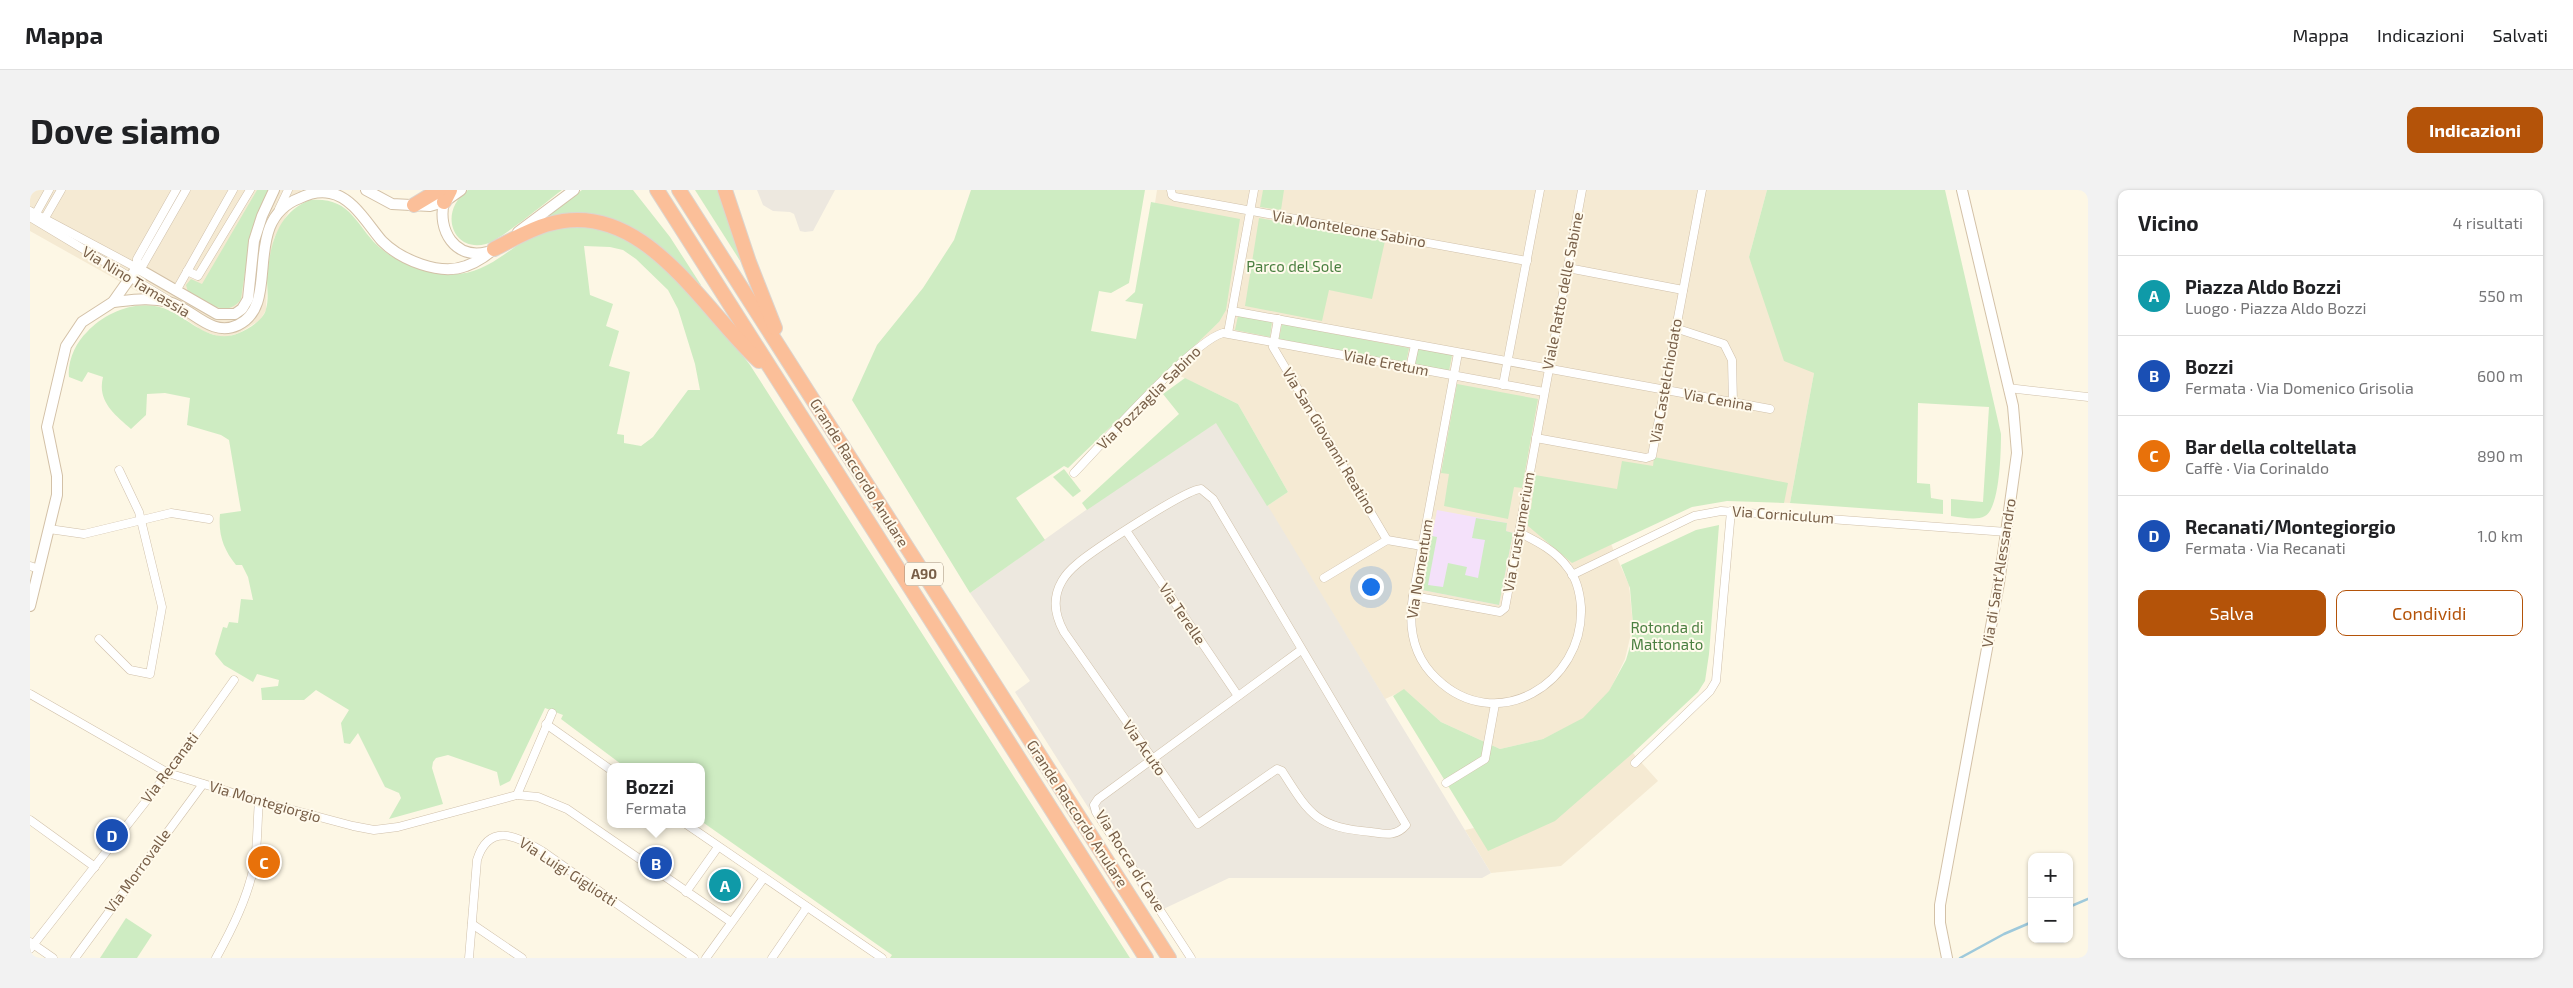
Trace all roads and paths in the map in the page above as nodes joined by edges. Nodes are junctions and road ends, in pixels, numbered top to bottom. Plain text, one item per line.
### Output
1 (50, 190) edge
2 (61, 190) edge
3 (176, 190) edge
4 (186, 190) edge
5 (233, 190) edge
6 (250, 190) edge
7 (274, 190) edge
8 (288, 190) edge
9 (366, 190) edge
10 (461, 190) edge
11 (574, 190) edge
12 (657, 190) edge
13 (679, 190) edge
14 (725, 190) edge
15 (1254, 190) edge
16 (1540, 190) edge
17 (1582, 190) edge
18 (1702, 190) edge
19 (1962, 190) edge
20 (328, 191) edge
21 (1171, 192) edge
22 (444, 194) edge
23 (414, 205) joint
24 (279, 208) junction
25 (1250, 211) junction
26 (32, 215) edge
27 (43, 222) junction
28 (494, 250) junction
29 (1527, 261) junction
30 (136, 268) junction
31 (1568, 268) junction
32 (188, 271) junction
33 (130, 278) junction
34 (1683, 290) junction
35 (176, 291) junction
36 (113, 302) junction
37 (172, 303) junction
38 (1232, 311) junction
39 (1278, 319) junction
40 (1675, 328) junction
41 (1228, 333) junction
42 (1273, 342) junction
43 (1415, 345) junction
44 (1458, 353) junction
45 (787, 359) junction
46 (1508, 362) junction
47 (1410, 368) junction
48 (1548, 369) junction
49 (773, 373) junction
50 (1454, 376) junction
51 (1503, 385) junction
52 (2008, 388) junction
53 (1665, 390) junction
54 (1544, 392) junction
55 (2088, 397) edge
56 (1733, 403) junction
57 (1770, 409) dead end
58 (1536, 438) junction
59 (119, 470) dead end
60 (1074, 473) dead end
61 (1732, 511) junction
62 (209, 519) dead end
63 (141, 520) junction
64 (49, 528) junction
65 (1126, 532) junction
66 (2007, 532) junction
67 (1520, 533) junction
68 (1388, 540) junction
69 (1422, 546) junction
70 (34, 568) edge
71 (1572, 575) junction
72 (1324, 578) dead end
73 (1413, 596) junction
74 (30, 606) edge
75 (99, 640) dead end
76 (1301, 650) junction
77 (234, 680) dead end
78 (30, 694) edge
79 (1238, 696) junction
80 (1495, 704) junction
81 (552, 712) dead end
82 (546, 724) junction
83 (1153, 760) junction
84 (1635, 763) dead end
85 (607, 767) edge
86 (168, 772) junction
87 (1446, 783) dead end
88 (203, 784) junction
89 (517, 795) junction
90 (259, 801) junction
91 (30, 820) edge
92 (692, 828) edge
93 (718, 847) junction
94 (94, 867) junction
95 (764, 879) junction
96 (686, 892) junction
97 (807, 908) junction
98 (731, 922) junction
99 (472, 924) junction
100 (31, 945) edge
101 (1947, 957) edge
102 (53, 958) edge
103 (74, 958) edge
104 (216, 958) edge
105 (469, 958) edge
106 (522, 958) edge
107 (694, 958) edge
108 (706, 958) edge
109 (772, 958) edge
110 (882, 958) edge
111 (1146, 958) edge
112 (1169, 958) edge
113 (1191, 958) edge

1 - 26 street
2 - 27 street
3 - 30 street
4 - 30 street
5 - 32 street
6 - 32 street
7 - 35 street, Via Nino Tamassia
8 - 24 street
9 - 23 street
10 - 22 street
11 - 28 street
12 - 49 highway, Grande Raccordo Anulare / A90
13 - 45 highway, Grande Raccordo Anulare / A90
14 - 45 highway
15 - 25 street
16 - 29 street
17 - 31 street, Viale Ratto delle Sabine
18 - 34 street, Via Castelchiodato
19 - 52 street, Via di Sant'Alessandro
20 - 24 street
20 - 28 street
21 - 25 street, Via Monteleone Sabino
22 - 23 highway
22 - 28 street
24 - 37 street, Via Nino Tamassia
25 - 29 street, Via Monteleone Sabino
25 - 38 street
26 - 27 street, Via Nino Tamassia
27 - 30 street, Via Nino Tamassia
27 - 33 street, Via Nino Tamassia
28 - 49 highway
29 - 46 street
30 - 33 street
30 - 35 street, Via Nino Tamassia
31 - 34 street
31 - 48 street, Viale Ratto delle Sabine
32 - 35 street
33 - 36 street
33 - 37 street, Via Nino Tamassia
34 - 40 street, Via Castelchiodato
36 - 37 street
36 - 64 street
38 - 39 street, Viale Eretum
38 - 41 street
39 - 42 street
39 - 43 street, Viale Eretum
40 - 53 street, Via Castelchiodato
40 - 56 street
41 - 42 street, Viale Eretum
41 - 60 street, Via Pozzaglia Sabino
42 - 47 street, Viale Eretum
42 - 68 street, Via San Giovanni Reatino
43 - 44 street, Viale Eretum
43 - 47 street
44 - 46 street, Viale Eretum
44 - 50 street, Via Nomentum
45 - 112 highway, Grande Raccordo Anulare / A90
46 - 48 street, Viale Eretum
46 - 51 street
47 - 50 street, Viale Eretum
48 - 53 street, Via Cenina
48 - 54 street, Viale Ratto delle Sabine
49 - 111 highway, Grande Raccordo Anulare / A90
50 - 51 street, Viale Eretum
50 - 69 street, Via Nomentum
51 - 54 street, Viale Eretum
52 - 55 street
52 - 66 street, Via di Sant'Alessandro
53 - 56 street, Via Cenina
53 - 58 street, Via Castelchiodato
54 - 58 street, Via Crustumerium
56 - 57 street, Via Cenina
58 - 67 street, Via Crustumerium
59 - 63 street
61 - 66 street, Via Corniculum
61 - 71 street, Via Corniculum
61 - 84 street
62 - 63 street
63 - 64 street
63 - 75 street
64 - 70 street
65 - 76 street, Via Acuto
65 - 79 street, Via Terelle
65 - 83 street, Via Acuto
66 - 101 street, Via di Sant'Alessandro
67 - 71 street, Via Nomentum
67 - 73 street, Via Crustumerium
68 - 69 street
68 - 72 street
69 - 73 street, Via Nomentum
70 - 74 street
71 - 80 street, Via Nomentum
73 - 80 street, Via Nomentum
76 - 79 street, Via Rocca di Cave
76 - 83 street, Via Acuto
77 - 86 street, Via Recanati
78 - 86 street, Via Montegiorgio
79 - 83 street, Via Rocca di Cave
80 - 87 street
81 - 82 street
82 - 85 street
82 - 89 street
83 - 113 street, Via Rocca di Cave
86 - 88 street, Via Montegiorgio
86 - 94 street, Via Recanati
88 - 90 street, Via Montegiorgio
88 - 103 street, Via Morrovalle
89 - 90 street, Via Montegiorgio
89 - 96 street
90 - 104 street
91 - 94 street
92 - 93 street
93 - 95 street
93 - 96 street
94 - 100 street, Via Recanati
95 - 97 street
95 - 98 street
96 - 98 street
97 - 109 street
97 - 110 street
98 - 108 street
99 - 105 street, Via Luigi Gigliotti
99 - 106 street
99 - 107 street, Via Luigi Gigliotti
100 - 102 street

